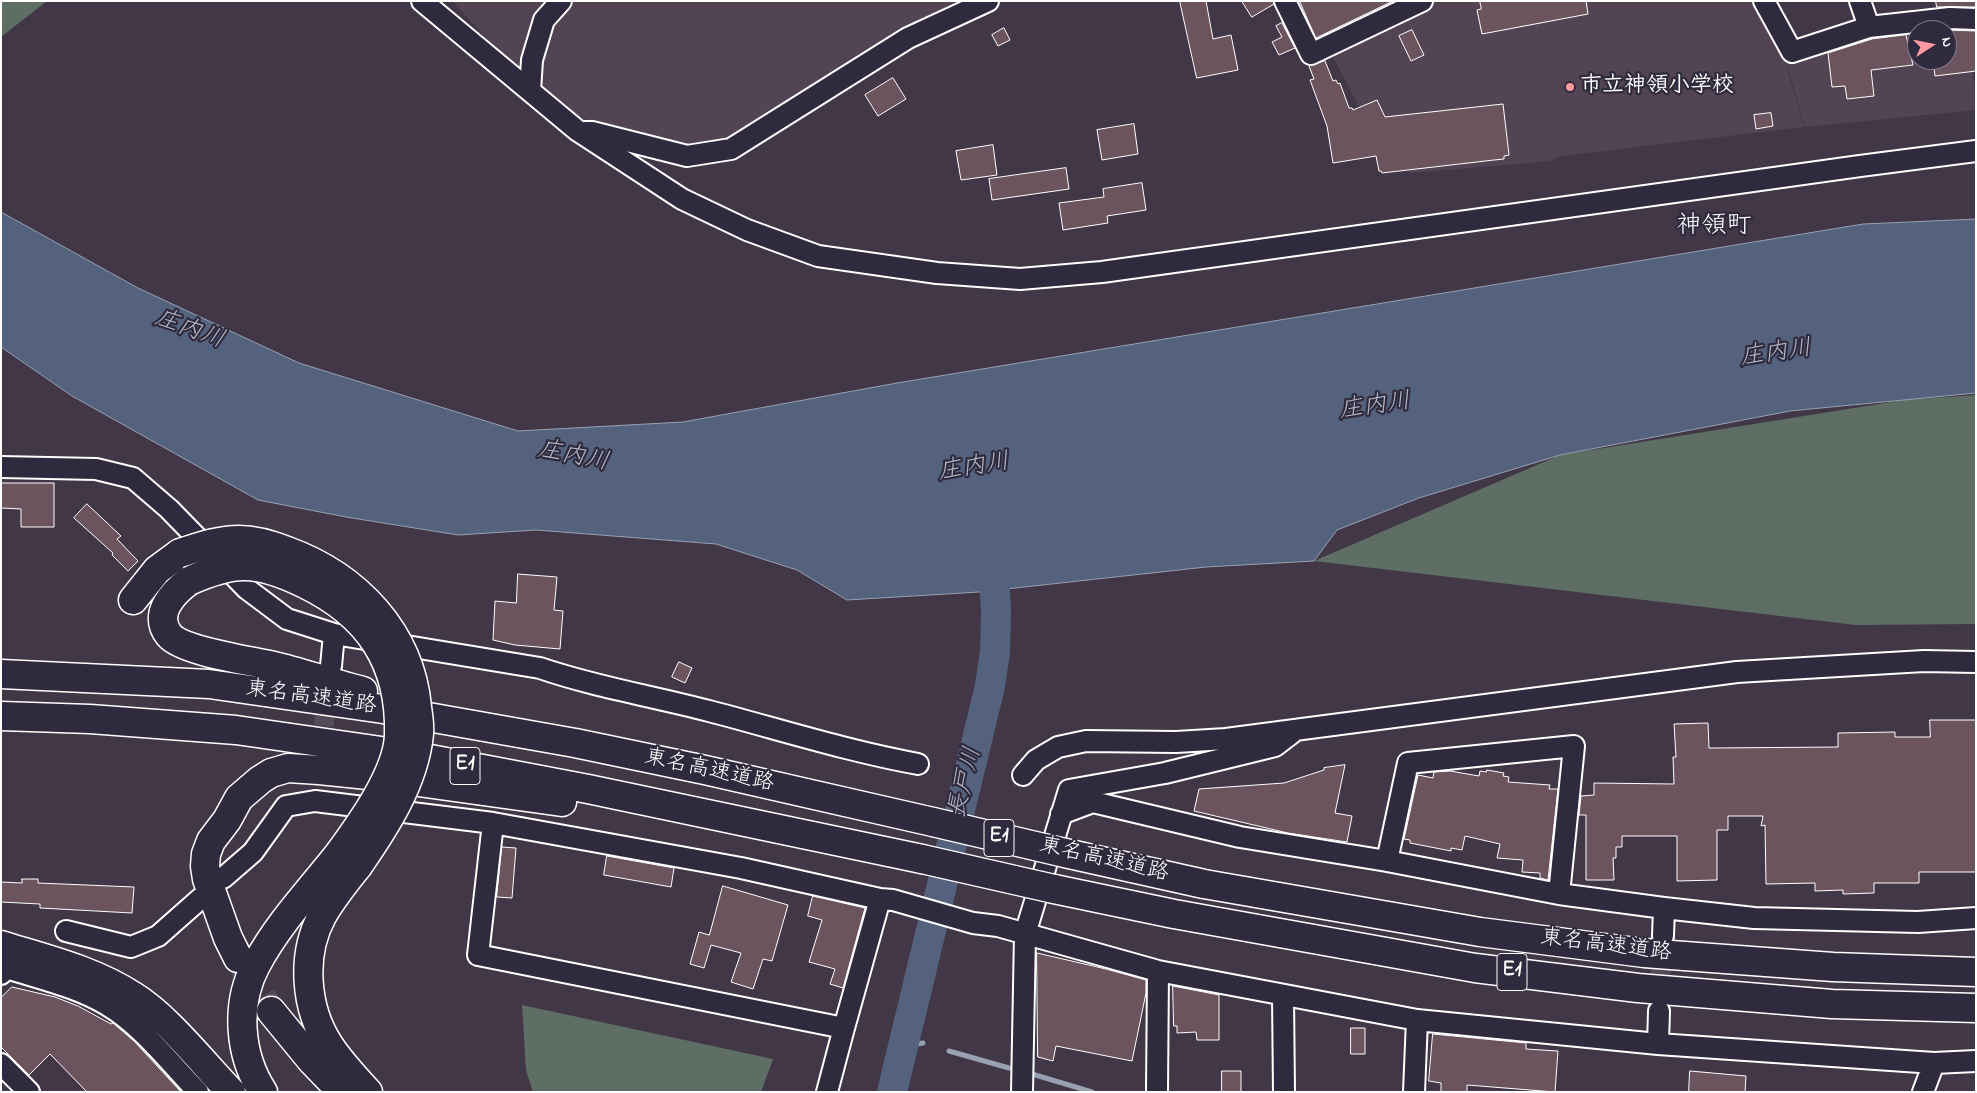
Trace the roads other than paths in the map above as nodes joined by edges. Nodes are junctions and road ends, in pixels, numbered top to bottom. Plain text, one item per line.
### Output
1 (422, 1) edge
2 (561, 1) edge
3 (988, 1) edge
4 (1284, 1) edge
5 (1422, 1) edge
6 (1764, 1) edge
7 (1860, 1) edge
8 (1976, 19) edge
9 (1869, 27) junction
10 (530, 91) junction
11 (578, 131) junction
12 (1976, 152) edge
13 (1, 467) edge
14 (133, 600) dead end
15 (334, 634) junction
16 (1976, 662) edge
17 (330, 666) tunnel mouth
18 (1, 674) edge
19 (1, 716) edge
20 (482, 726) junction
21 (1296, 730) junction
22 (918, 764) dead end
23 (1023, 775) dead end
24 (318, 780) dead end
25 (315, 802) junction
26 (1061, 814) junction
27 (493, 823) junction
28 (868, 846) junction
29 (348, 861) junction
30 (1387, 861) junction
31 (223, 878) dead end
32 (1559, 894) junction
33 (201, 898) dead end
34 (886, 900) junction
35 (1664, 908) junction
36 (1976, 918) edge
37 (66, 932) dead end
38 (1024, 934) junction
39 (1663, 936) tunnel mouth
40 (1, 945) edge
41 (238, 958) tunnel mouth
42 (1158, 972) junction
43 (1976, 972) edge
44 (1, 974) edge
45 (1283, 996) junction
46 (1976, 1008) edge
47 (271, 1011) tunnel mouth
48 (1659, 1011) tunnel mouth
49 (1417, 1020) junction
50 (844, 1028) junction
51 (1658, 1044) junction
52 (1976, 1061) edge
53 (1934, 1063) junction
54 (1, 1064) edge
55 (29, 1092) edge
56 (198, 1092) edge
57 (231, 1092) edge
58 (263, 1092) edge
59 (342, 1092) edge
60 (368, 1092) edge
61 (827, 1092) edge
62 (1022, 1092) edge
63 (1157, 1092) edge
64 (1284, 1092) edge
65 (1414, 1092) edge
66 (1923, 1092) edge

1 - 10 street
2 - 10 street
3 - 11 street
4 - 5 street
6 - 9 street
7 - 9 street
8 - 9 street
10 - 11 street
11 - 12 street
13 - 15 street
14 - 29 highway, bridge
15 - 17 street
15 - 22 street
16 - 21 street
18 - 20 highway, 東名高速道路 / E1
19 - 28 highway, 東名高速道路 / E1
20 - 29 highway, bridge
20 - 43 highway, 東名高速道路 / E1, bridge
21 - 23 street
21 - 26 street
24 - 25 street
25 - 27 street
25 - 31 street
26 - 30 street
26 - 38 street
27 - 34 street
27 - 50 street
28 - 41 highway
28 - 46 highway, 東名高速道路 / E1, bridge
29 - 58 highway
29 - 60 highway
30 - 32 street
30 - 32 street
32 - 35 street
33 - 37 street
34 - 38 street
34 - 50 street
35 - 36 street
35 - 39 street
38 - 42 street
38 - 62 street
40 - 57 highway
42 - 45 street
42 - 63 street
44 - 56 street
45 - 49 street
45 - 64 street
47 - 59 highway
48 - 51 street
49 - 51 street
49 - 65 street
50 - 61 street
51 - 53 street
52 - 53 street
53 - 66 street
54 - 55 street

